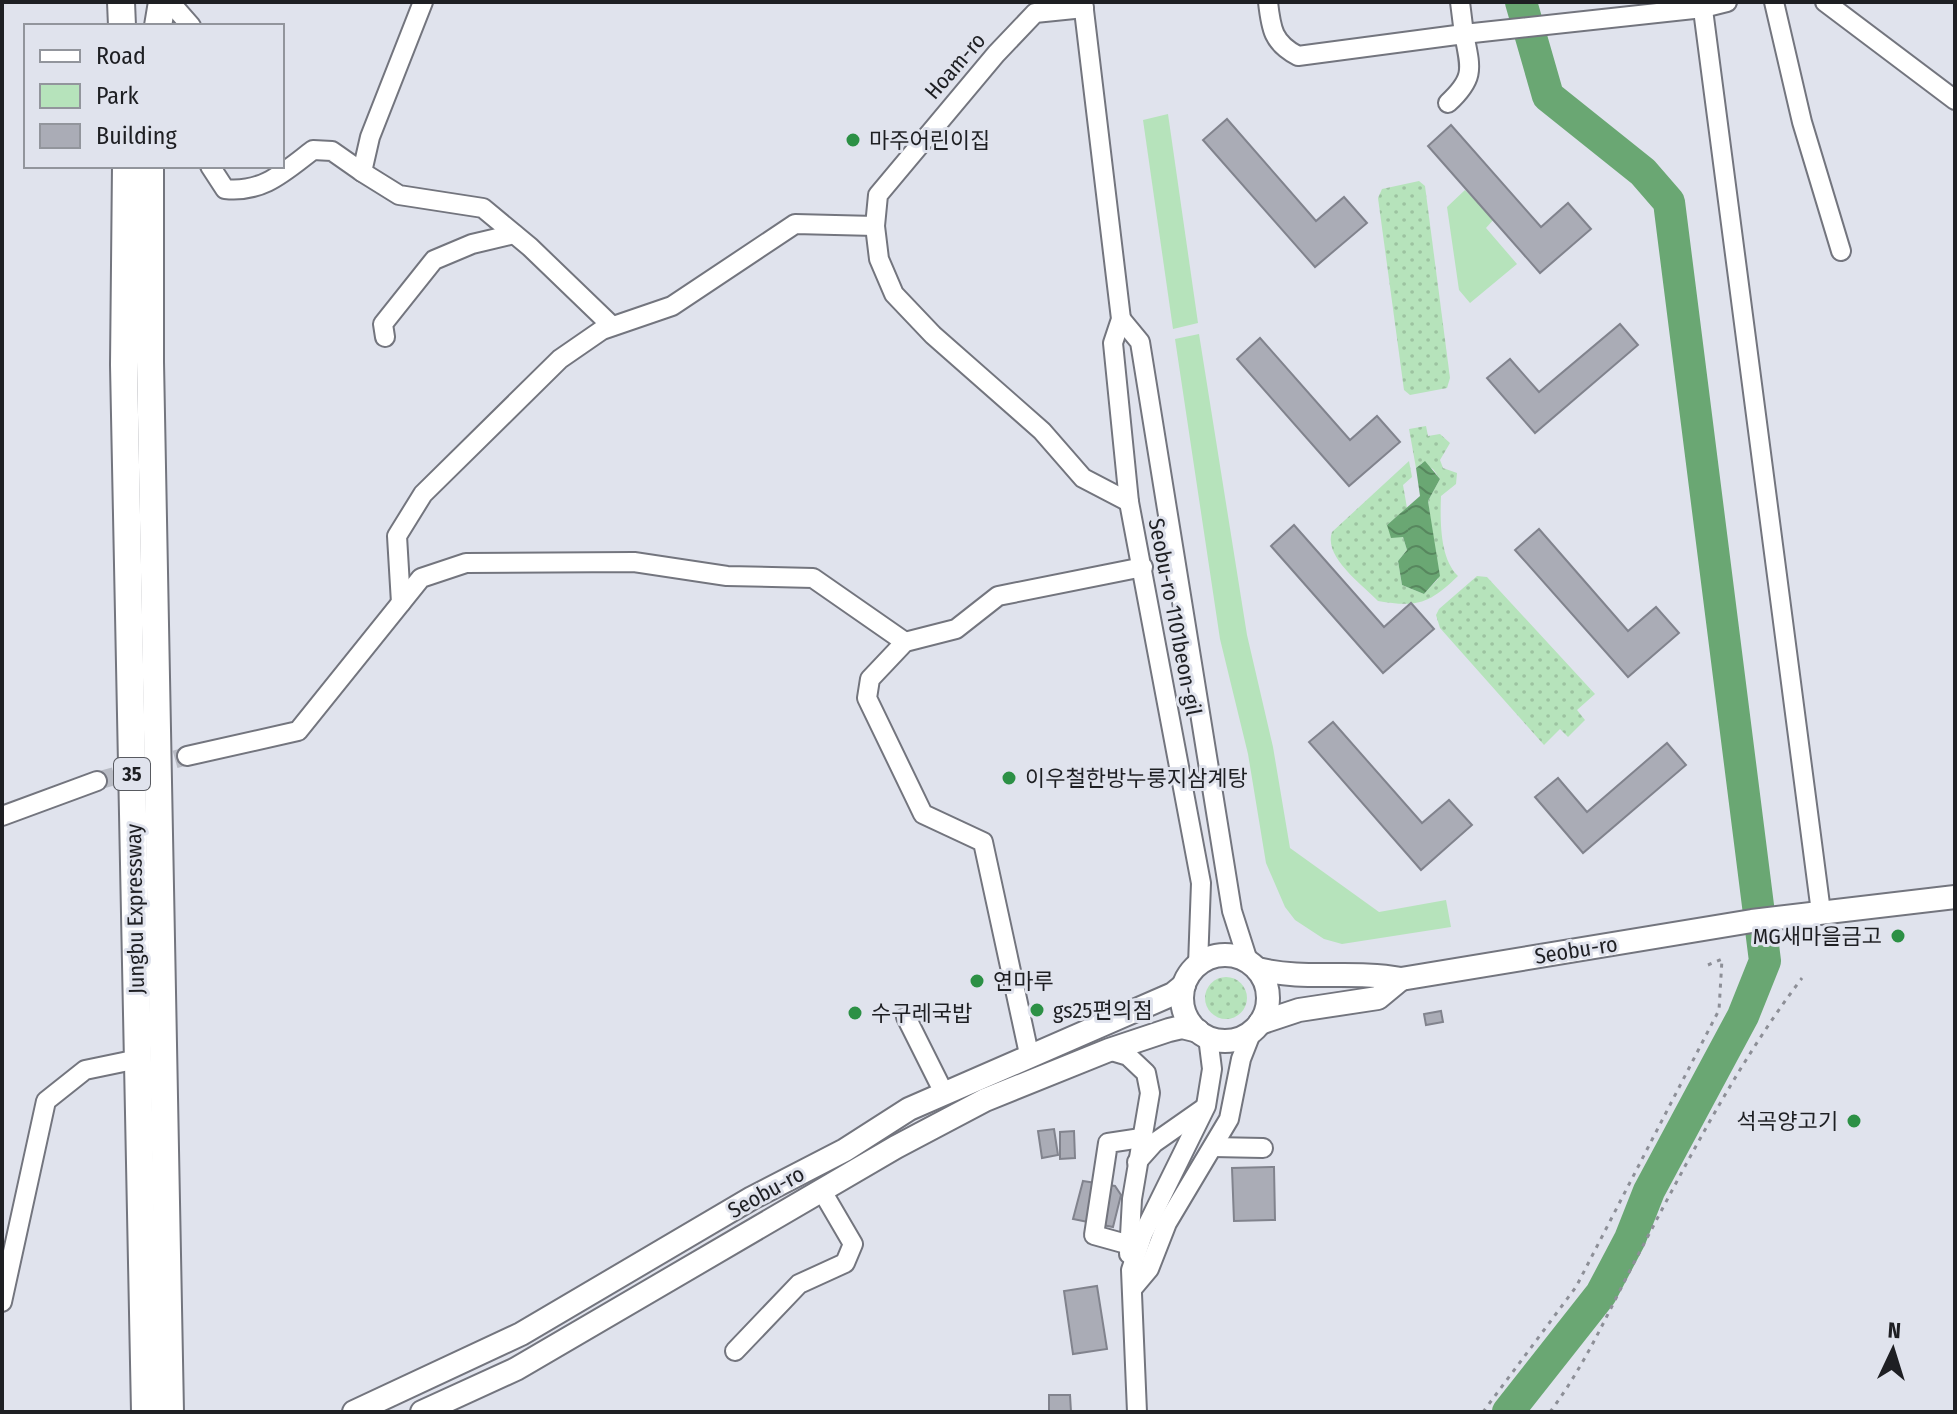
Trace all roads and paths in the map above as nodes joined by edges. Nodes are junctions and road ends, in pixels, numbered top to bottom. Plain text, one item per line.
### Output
1 (121, 2) edge
2 (130, 2) edge
3 (152, 2) edge
4 (162, 2) edge
5 (170, 2) edge
6 (423, 2) edge
7 (1268, 2) edge
8 (1460, 2) edge
9 (1727, 2) edge
10 (1774, 2) edge
11 (1825, 2) edge
12 (1083, 5) edge
13 (1702, 5) edge
14 (1030, 8) edge
15 (122, 24) edge
16 (129, 24) edge
17 (151, 24) edge
18 (158, 24) edge
19 (189, 24) edge
20 (1464, 34) junction
21 (1955, 100) edge
22 (1448, 103) dead end
23 (126, 168) edge
24 (150, 168) edge
25 (211, 168) edge
26 (362, 172) junction
27 (878, 195) joint
28 (875, 226) junction
29 (514, 234) junction
30 (1841, 251) dead end
31 (1121, 319) junction
32 (612, 326) junction
33 (385, 337) dead end
34 (1129, 502) junction
35 (1143, 567) junction
36 (401, 603) junction
37 (905, 642) junction
38 (187, 756) tunnel mouth
39 (97, 781) tunnel mouth
40 (2, 816) edge
41 (1955, 897) edge
42 (1821, 912) junction
43 (1198, 965) junction
44 (1253, 965) junction
45 (1708, 965) dead end
46 (1802, 978) dead end
47 (1401, 979) junction
48 (1184, 985) junction
49 (906, 1017) dead end
50 (1256, 1027) junction
51 (1203, 1034) junction
52 (1108, 1050) junction
53 (1029, 1054) junction
54 (138, 1059) junction
55 (944, 1093) junction
56 (1206, 1106) junction
57 (1141, 1138) junction
58 (1213, 1147) junction
59 (1263, 1148) dead end
60 (1137, 1162) junction
61 (822, 1191) junction
62 (1130, 1245) junction
63 (1132, 1279) junction
64 (2, 1302) edge
65 (735, 1351) dead end
66 (157, 1380) junction
67 (145, 1412) edge
68 (170, 1412) edge
69 (354, 1412) edge
70 (422, 1412) edge
71 (1137, 1412) edge
72 (1483, 1412) edge
73 (1550, 1412) edge

1 - 15 highway
2 - 16 highway
3 - 17 highway
4 - 18 highway
5 - 19 street
6 - 26 street
7 - 20 street
8 - 20 street
9 - 13 street
10 - 30 street
11 - 21 street
12 - 14 street, Hoam-ro
12 - 31 street
13 - 20 street
13 - 42 street
14 - 27 street, Hoam-ro
20 - 22 street
23 - 54 highway, Jungbu Expressway / 35
24 - 66 highway, Jungbu Expressway / 35
25 - 26 street
26 - 29 street
27 - 28 street, Seobu-ro 1101beon-gil
28 - 32 street
28 - 34 street, Seobu-ro 1101beon-gil
29 - 32 street
29 - 33 street
31 - 34 street
31 - 44 street
32 - 36 street
34 - 35 street, Seobu-ro 1101beon-gil
35 - 37 street
35 - 43 street, Seobu-ro 1101beon-gil
36 - 37 street
36 - 38 street
37 - 53 street
39 - 40 street
41 - 42 main road
42 - 47 main road, Seobu-ro
43 - 44 main road
43 - 48 main road
44 - 47 main road, Seobu-ro
44 - 50 main road
45 - 72 path
46 - 73 path
47 - 50 main road, Seobu-ro
48 - 51 main road
48 - 53 main road, Seobu-ro
49 - 55 street
50 - 51 main road
50 - 58 street
51 - 52 main road, Seobu-ro
51 - 56 street
52 - 57 street
52 - 61 main road, Seobu-ro
53 - 55 main road, Seobu-ro
54 - 64 street
54 - 66 highway, Jungbu Expressway / 35
55 - 69 main road, Seobu-ro
56 - 60 street
56 - 63 street
57 - 60 street
57 - 62 street
58 - 59 street
58 - 63 street
60 - 62 street
61 - 65 street
61 - 70 main road, Seobu-ro
62 - 63 street
63 - 71 street
66 - 67 highway, Jungbu Expressway / 35
66 - 68 highway, Jungbu Expressway / 35

